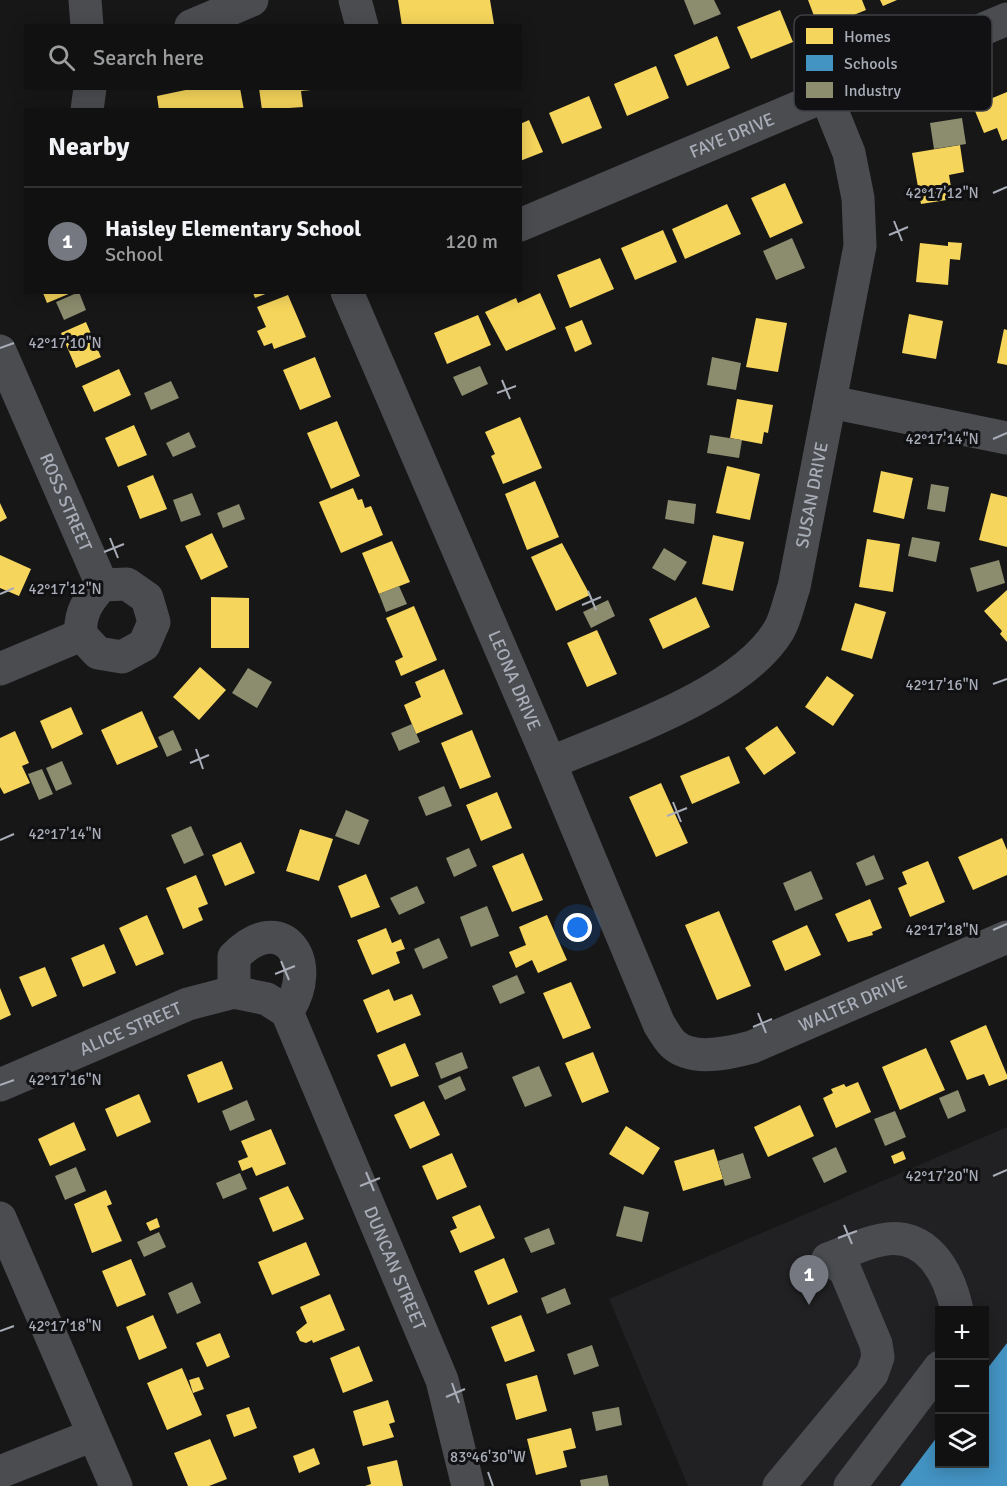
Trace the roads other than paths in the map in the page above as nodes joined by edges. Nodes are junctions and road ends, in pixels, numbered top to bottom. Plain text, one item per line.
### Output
1 (85, 0) edge
2 (252, 0) edge
3 (356, 0) edge
4 (1007, 19) edge
5 (87, 24) edge
6 (196, 24) edge
7 (362, 24) edge
8 (992, 25) edge
9 (90, 90) edge
10 (87, 108) edge
11 (794, 109) edge
12 (832, 111) edge
13 (522, 224) edge
14 (352, 294) edge
15 (0, 351) edge
16 (831, 402) junction
17 (1007, 438) edge
18 (102, 585) junction
19 (81, 635) junction
20 (0, 669) edge
21 (550, 763) junction
22 (1007, 937) edge
23 (234, 993) junction
24 (277, 1005) junction
25 (695, 1053) joint
26 (0, 1084) edge
27 (0, 1218) edge
28 (956, 1306) edge
29 (935, 1372) edge
30 (93, 1435) junction
31 (0, 1472) edge
32 (116, 1486) edge
33 (468, 1486) edge
34 (779, 1486) edge
35 (850, 1486) edge

1 - 5 street
2 - 6 street
3 - 7 street
4 - 8 street, FAYE DRIVE
9 - 10 street
11 - 13 street, FAYE DRIVE
12 - 16 street, SUSAN DRIVE
14 - 21 street, LEONA DRIVE
15 - 18 street, ROSS STREET
16 - 17 street
16 - 21 street, SUSAN DRIVE
18 - 19 street
18 - 19 street
19 - 20 street
21 - 25 street, LEONA DRIVE
22 - 25 street, WALTER DRIVE
23 - 24 street, ALICE STREET
23 - 24 street
23 - 26 street, ALICE STREET
24 - 33 street, DUNCAN STREET
27 - 30 street
28 - 34 street
29 - 35 street
30 - 31 street
30 - 32 street

